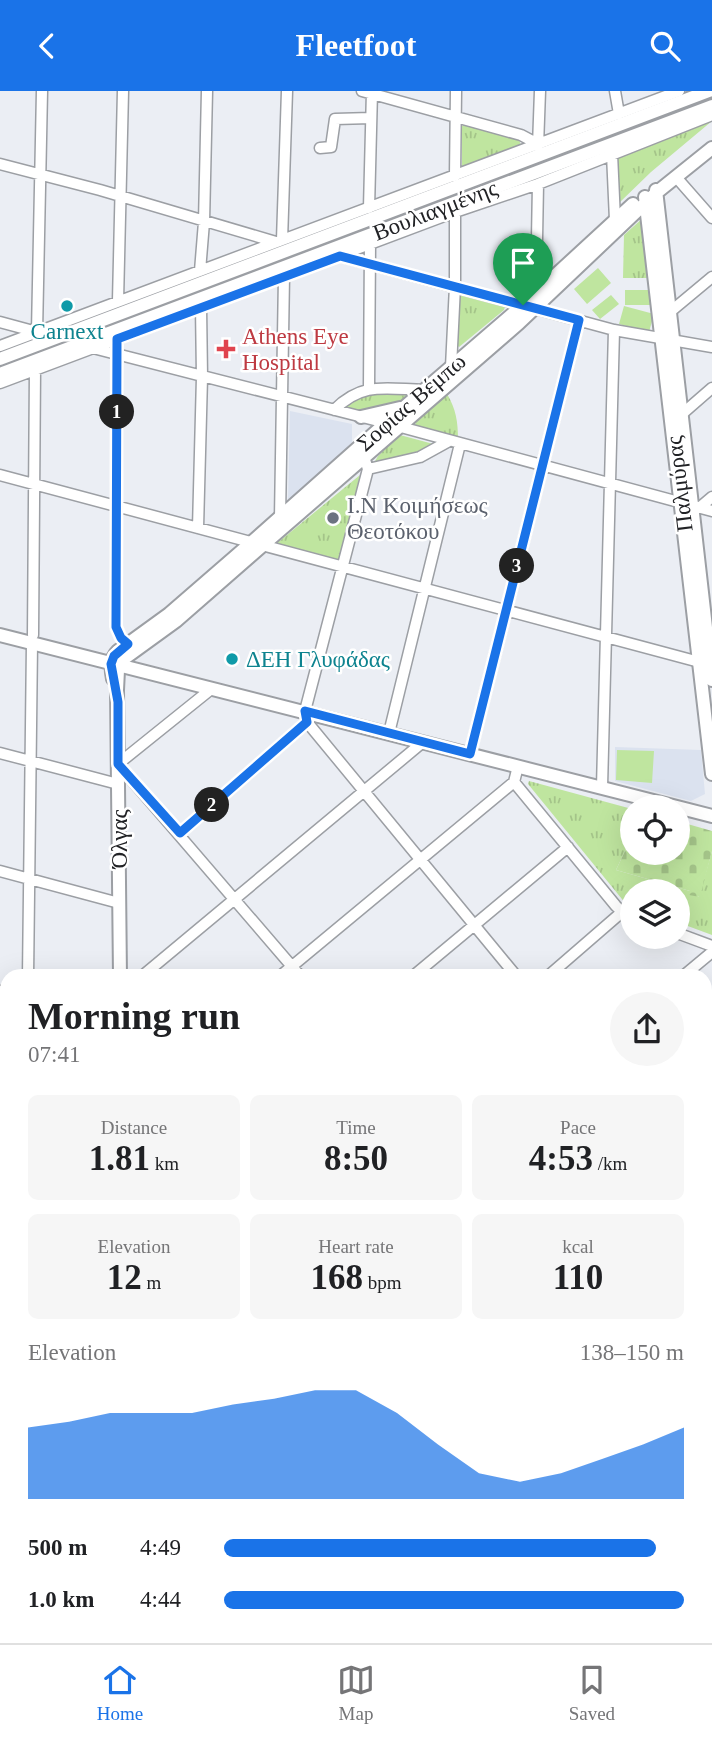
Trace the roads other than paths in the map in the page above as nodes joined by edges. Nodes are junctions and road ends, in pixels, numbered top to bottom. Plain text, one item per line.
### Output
1 (42, 91) edge
2 (123, 91) edge
3 (207, 91) edge
4 (286, 91) edge
5 (457, 91) edge
6 (540, 91) edge
7 (615, 91) edge
8 (647, 91) edge
9 (654, 91) edge
10 (709, 91) edge
11 (368, 92) edge
12 (674, 93) edge
13 (647, 103) junction
14 (712, 106) edge
15 (620, 114) junction
16 (457, 115) junction
17 (712, 115) edge
18 (371, 118) junction
19 (712, 139) edge
20 (538, 145) junction
21 (320, 148) dead end
22 (712, 148) edge
23 (612, 154) junction
24 (0, 164) edge
25 (40, 175) junction
26 (455, 176) junction
27 (676, 177) junction
28 (538, 184) junction
29 (651, 193) junction
30 (122, 197) junction
31 (369, 208) junction
32 (454, 212) junction
33 (712, 218) edge
34 (615, 220) junction
35 (204, 222) junction
36 (279, 241) junction
37 (370, 244) junction
38 (340, 256) junction
39 (370, 264) junction
40 (200, 271) junction
41 (284, 276) junction
42 (712, 278) edge
43 (455, 286) junction
44 (536, 293) junction
45 (118, 301) junction
46 (201, 307) junction
47 (528, 307) junction
48 (670, 312) junction
49 (579, 320) junction
50 (4, 324) edge
51 (614, 330) junction
52 (37, 332) junction
53 (54, 339) junction
54 (117, 339) junction
55 (668, 340) junction
56 (5, 344) edge
57 (712, 347) edge
58 (92, 348) junction
59 (117, 356) junction
60 (0, 359) edge
61 (451, 367) junction
62 (35, 369) junction
63 (0, 374) edge
64 (202, 377) junction
65 (0, 383) edge
66 (369, 388) junction
67 (712, 388) edge
68 (424, 390) junction
69 (282, 397) junction
70 (406, 405) junction
71 (334, 410) junction
72 (682, 414) junction
73 (361, 417) junction
74 (386, 423) junction
75 (399, 427) junction
76 (455, 443) junction
77 (366, 463) junction
78 (542, 466) junction
79 (0, 475) edge
80 (34, 484) junction
81 (610, 484) junction
82 (712, 497) edge
83 (117, 506) junction
84 (691, 506) junction
85 (712, 511) edge
86 (281, 518) junction
87 (198, 528) junction
88 (258, 544) junction
89 (342, 566) junction
90 (425, 588) junction
91 (506, 610) junction
92 (709, 618) edge
93 (0, 627) edge
94 (0, 635) edge
95 (606, 636) junction
96 (32, 639) junction
97 (128, 644) junction
98 (117, 661) junction
99 (699, 661) junction
100 (712, 673) edge
101 (210, 690) junction
102 (241, 695) junction
103 (306, 716) junction
104 (389, 733) junction
105 (423, 742) junction
106 (0, 753) edge
107 (470, 754) junction
108 (32, 761) junction
109 (118, 764) junction
110 (518, 766) junction
111 (712, 774) edge
112 (514, 782) junction
113 (118, 784) junction
114 (602, 787) junction
115 (364, 791) junction
116 (632, 795) edge
117 (690, 810) edge
118 (712, 816) edge
119 (180, 833) junction
120 (568, 847) junction
121 (421, 859) junction
122 (0, 871) edge
123 (30, 879) junction
124 (236, 898) junction
125 (119, 903) junction
126 (620, 906) edge
127 (620, 920) edge
128 (474, 925) junction
129 (690, 938) edge
130 (712, 946) edge
131 (712, 952) edge
132 (292, 965) junction
133 (28, 969) edge
134 (120, 969) edge
135 (151, 969) edge
136 (288, 969) edge
137 (295, 969) edge
138 (422, 969) edge
139 (510, 969) edge
140 (557, 969) edge
141 (692, 969) edge

1 - 25 street
2 - 30 street
3 - 35 street
4 - 36 street
5 - 16 street
6 - 20 street
7 - 15 street
8 - 13 street
9 - 12 street
10 - 53 main road, Βουλιαγμένης
11 - 16 street
11 - 18 street
12 - 13 street
13 - 15 street
14 - 63 main road, Βουλιαγμένης
15 - 20 street
16 - 20 street
16 - 26 street
17 - 23 street
18 - 21 street
18 - 31 street
19 - 29 main road, Σοφίας Βέμπω
20 - 26 street
22 - 27 main road, Σοφίας Βέμπω
23 - 28 street
23 - 34 street
24 - 25 street
25 - 30 street
25 - 52 street
26 - 31 street
27 - 29 main road, Σοφίας Βέμπω
27 - 33 street
28 - 32 street
28 - 44 street
29 - 34 main road, Σοφίας Βέμπω
29 - 47 main road, Σοφίας Βέμπω
29 - 48 main road, Παλμύρας
29 - 55 main road, Παλμύρας
30 - 35 street
30 - 45 street
31 - 36 street
32 - 37 street
32 - 43 street
34 - 44 main road, Σοφίας Βέμπω
35 - 36 street
35 - 40 street
36 - 40 street
37 - 38 street
37 - 39 street
38 - 39 street
38 - 41 street
39 - 43 street
39 - 66 street
40 - 45 street
41 - 46 street
41 - 69 street
42 - 48 street
43 - 47 street
43 - 61 street
44 - 47 main road, Σοφίας Βέμπω
45 - 52 street
46 - 54 street
46 - 64 street
47 - 49 street
47 - 61 main road, Σοφίας Βέμπω
47 - 75 main road, Σοφίας Βέμπω
48 - 55 main road, Παλμύρας
49 - 51 street
49 - 78 street
50 - 52 street
50 - 56 street
51 - 55 street
51 - 81 street
52 - 53 street
52 - 56 street
53 - 60 main road, Βουλιαγμένης
54 - 58 street
54 - 59 street
55 - 57 street
55 - 72 main road, Παλμύρας
55 - 84 main road, Παλμύρας
58 - 59 street
58 - 62 street
59 - 64 street
59 - 83 street
61 - 68 main road, Σοφίας Βέμπω
62 - 65 street
62 - 80 street
64 - 69 street
64 - 87 street
66 - 68 street
66 - 71 street
67 - 72 street
68 - 70 main road, Σοφίας Βέμπω
69 - 71 street
69 - 86 street
70 - 73 main road
70 - 74 main road, Σοφίας Βέμπω
71 - 73 street
72 - 84 main road, Παλμύρας
73 - 74 street
74 - 75 street
74 - 86 main road, Σοφίας Βέμπω
75 - 76 street
75 - 77 main road, Σοφίας Βέμπω
76 - 77 street
76 - 78 street
76 - 90 street
77 - 88 main road, Σοφίας Βέμπω
77 - 89 street
78 - 81 street
78 - 91 street
79 - 80 street
80 - 83 street
80 - 96 street
81 - 84 street
81 - 95 street
82 - 84 street
83 - 87 street
83 - 97 street
84 - 85 street
84 - 92 main road, Παλμύρας
84 - 99 main road, Παλμύρας
86 - 88 main road, Σοφίας Βέμπω
87 - 88 street
88 - 89 street
88 - 97 main road, Σοφίας Βέμπω
88 - 98 main road, Σοφίας Βέμπω
89 - 90 street
89 - 103 street
90 - 91 street
90 - 104 street
91 - 95 street
91 - 107 street
92 - 100 main road, Παλμύρας
93 - 96 main road
94 - 96 main road
95 - 99 street
95 - 114 street
96 - 98 main road
96 - 108 street
97 - 98 main road, Σοφίας Βέμπω
98 - 101 main road
98 - 102 main road
98 - 109 main road, Όλγας
99 - 100 street
99 - 111 main road, Παλμύρας
101 - 102 main road
101 - 109 street
102 - 103 main road
103 - 104 main road
103 - 115 street
103 - 119 street
104 - 105 main road
105 - 107 main road
105 - 115 street
106 - 108 street
107 - 110 main road
108 - 113 street
108 - 123 street
109 - 113 main road, Όλγας
109 - 119 street
110 - 112 street
110 - 114 main road
112 - 120 street
112 - 121 street
113 - 125 main road, Όλγας
114 - 116 main road
115 - 121 street
115 - 124 street
117 - 118 main road
119 - 124 street
120 - 126 street
120 - 128 street
121 - 128 street
121 - 132 street
122 - 123 street
123 - 125 street
123 - 133 street
124 - 132 street
124 - 135 street
125 - 134 main road, Όλγας
127 - 140 street
128 - 138 street
128 - 139 street
129 - 130 street
131 - 141 street
132 - 136 street
132 - 137 street

